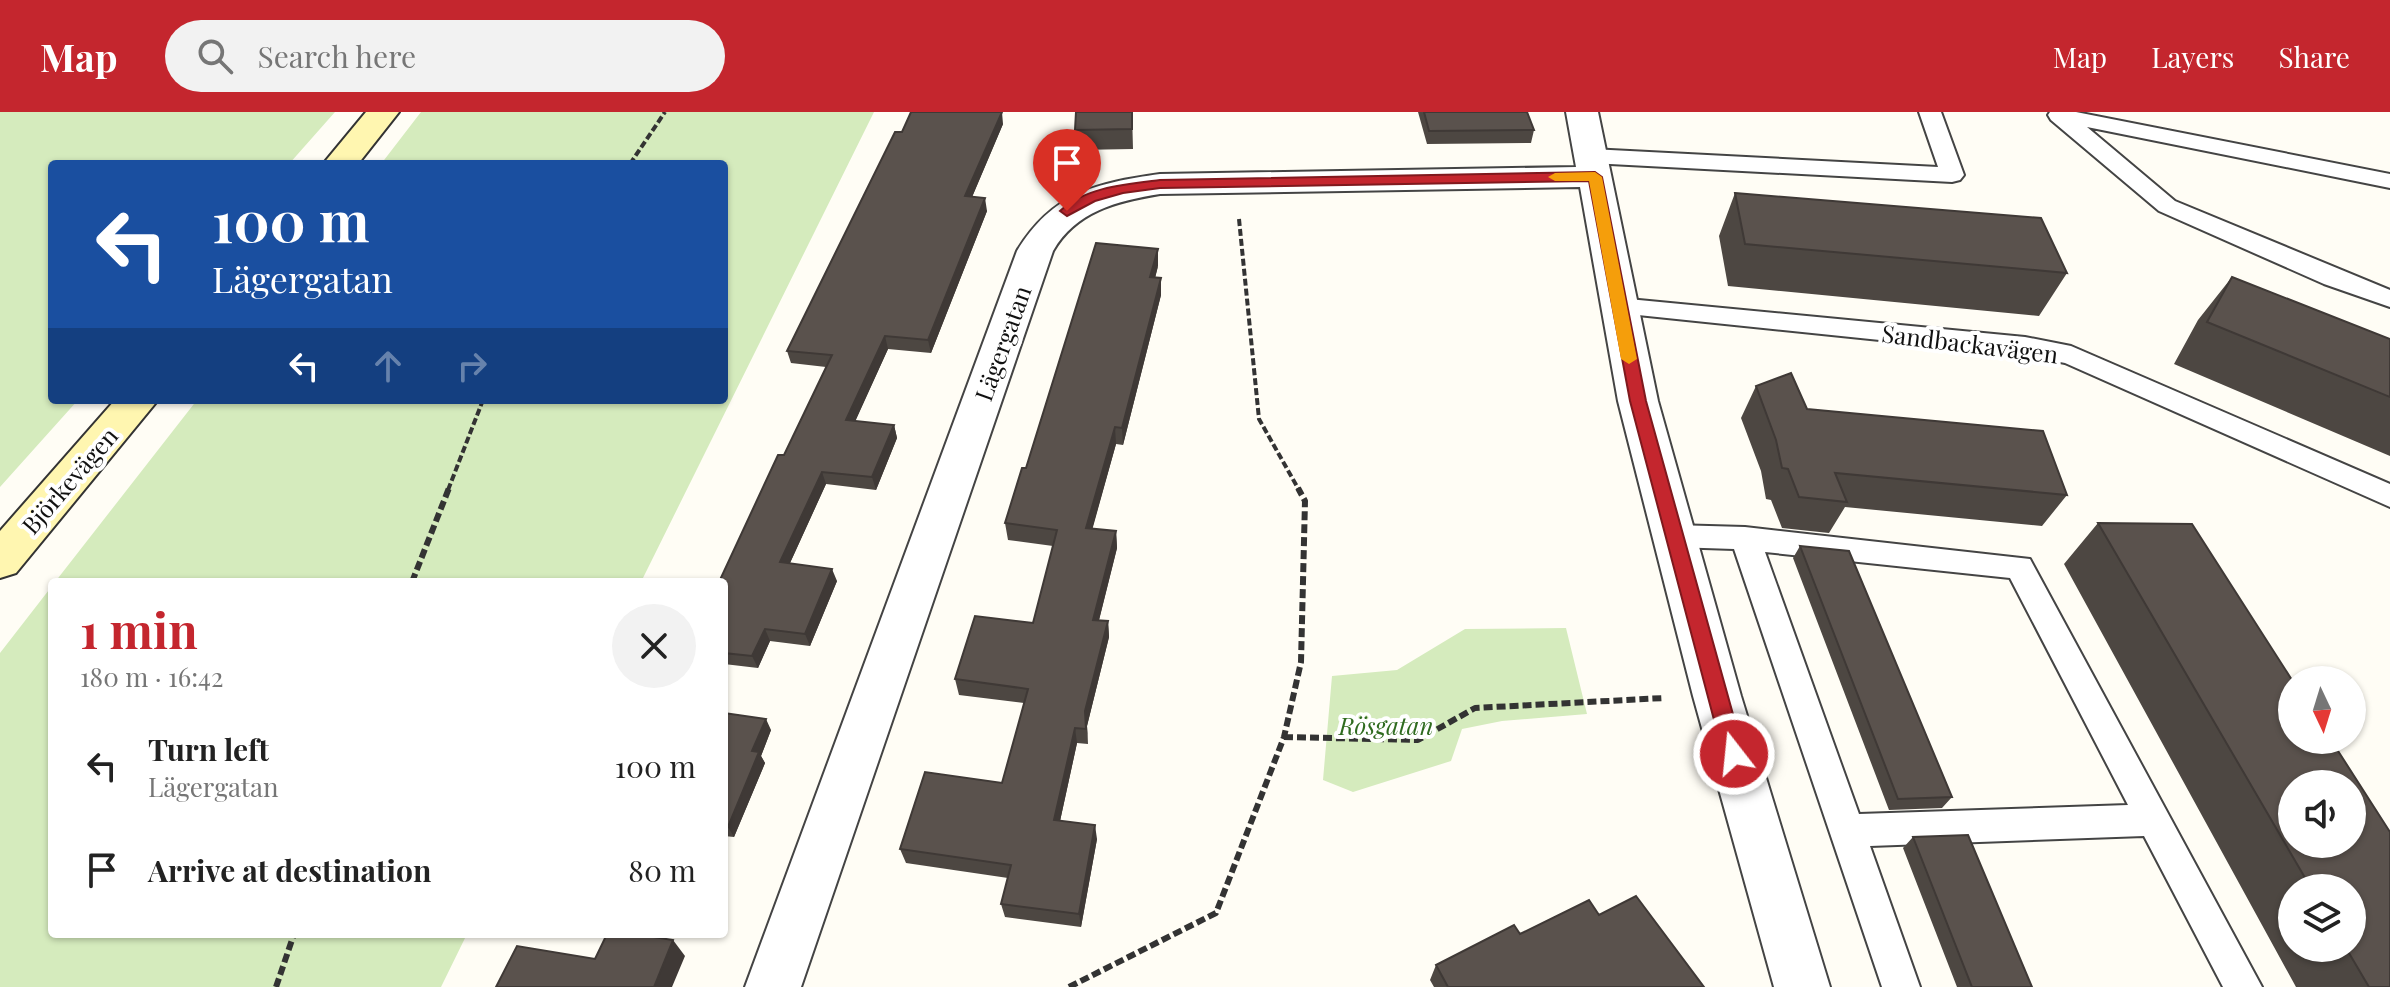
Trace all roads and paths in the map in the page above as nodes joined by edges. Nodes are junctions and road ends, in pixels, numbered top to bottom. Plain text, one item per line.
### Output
1 (383, 112) edge
2 (665, 112) edge
3 (1582, 112) edge
4 (1930, 112) edge
5 (2057, 114) edge
6 (343, 160) edge
7 (633, 160) edge
8 (1593, 166) junction
9 (2390, 181) edge
10 (1236, 182) junction
11 (2390, 299) edge
12 (1618, 306) junction
13 (135, 404) edge
14 (481, 404) edge
15 (2390, 496) edge
16 (1673, 536) junction
17 (1745, 538) junction
18 (0, 561) edge
19 (414, 578) edge
20 (1717, 696) junction
21 (1284, 737) junction
22 (2155, 820) junction
23 (1845, 831) junction
24 (293, 938) edge
25 (276, 987) edge
26 (773, 987) edge
27 (1069, 987) edge
28 (1802, 987) edge
29 (1901, 987) edge
30 (2243, 987) edge

1 - 6 main road
2 - 7 path
3 - 8 street
4 - 8 lane
5 - 9 lane
5 - 11 lane
8 - 10 street, Lägergatan
8 - 12 street
10 - 21 path
10 - 26 street, Lägergatan
12 - 15 lane, Sandbackavägen
12 - 16 street
13 - 18 main road, Björkevägen
14 - 19 path
16 - 17 lane
16 - 20 street
17 - 22 lane
17 - 23 lane
20 - 21 path
20 - 28 street
21 - 27 path
22 - 23 lane
22 - 30 lane
23 - 29 lane
24 - 25 path

